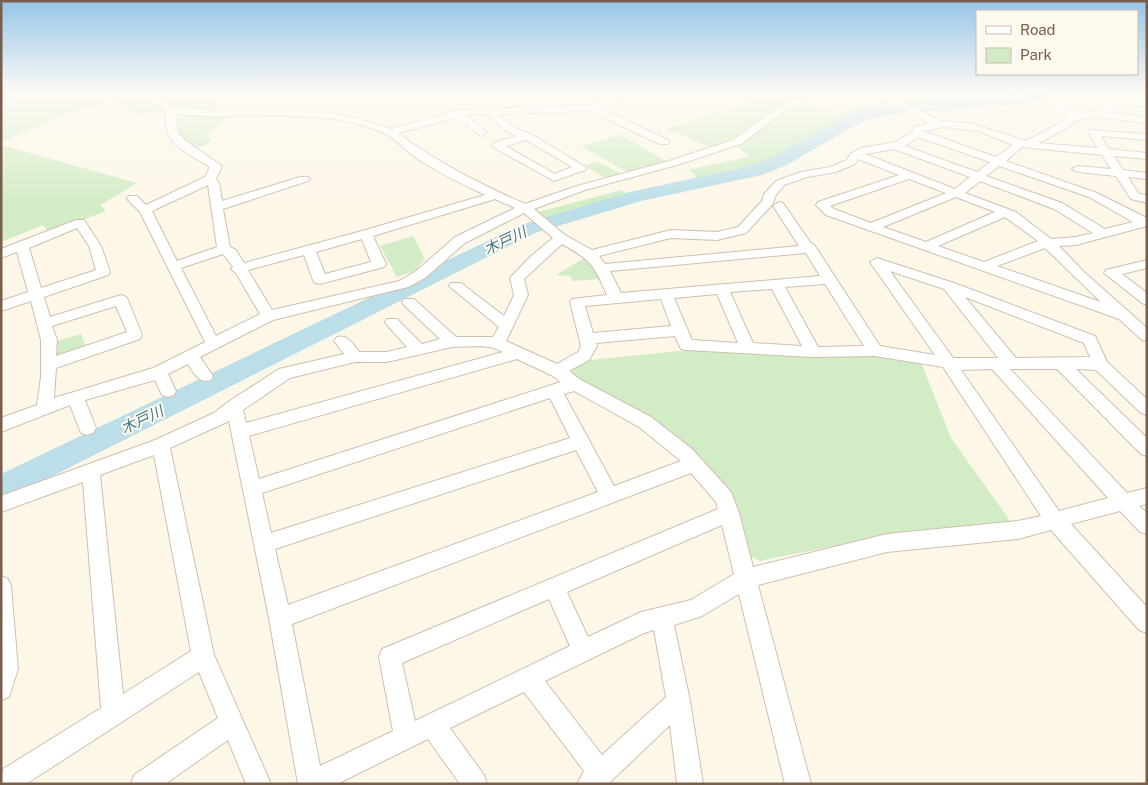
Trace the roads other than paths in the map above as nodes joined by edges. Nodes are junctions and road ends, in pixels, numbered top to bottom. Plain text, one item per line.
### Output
1 (172, 131) edge
2 (386, 131) edge
3 (395, 131) edge
4 (478, 131) edge
5 (513, 131) edge
6 (640, 131) edge
7 (752, 131) edge
8 (988, 131) edge
9 (1052, 131) edge
10 (390, 132) junction
11 (481, 133) dead end
12 (917, 133) joint
13 (526, 136) junction
14 (1147, 137) edge
15 (664, 142) dead end
16 (1024, 144) junction
17 (896, 146) junction
18 (1106, 152) junction
19 (858, 155) junction
20 (1147, 156) edge
21 (996, 161) junction
22 (1078, 169) dead end
23 (1120, 173) junction
24 (910, 175) junction
25 (977, 176) junction
26 (1147, 176) edge
27 (210, 179) junction
28 (304, 179) dead end
29 (957, 193) junction
30 (496, 195) junction
31 (1147, 198) edge
32 (133, 199) dead end
33 (779, 206) dead end
34 (217, 207) junction
35 (525, 208) junction
36 (145, 210) junction
37 (1006, 212) junction
38 (543, 223) joint
39 (1145, 223) edge
40 (871, 227) junction
41 (742, 230) junction
42 (366, 234) junction
43 (1104, 234) junction
44 (561, 238) junction
45 (697, 239) dead end
46 (646, 240) junction
47 (1049, 244) junction
48 (22, 246) junction
49 (927, 246) junction
50 (224, 249) junction
51 (308, 249) junction
52 (810, 249) junction
53 (1, 254) edge
54 (590, 254) junction
55 (757, 254) junction
56 (707, 258) junction
57 (653, 263) junction
58 (1147, 264) edge
59 (175, 266) junction
60 (985, 266) junction
61 (602, 268) junction
62 (238, 269) junction
63 (1079, 275) junction
64 (829, 279) junction
65 (776, 284) junction
66 (456, 286) dead end
67 (949, 286) junction
68 (722, 289) junction
69 (1051, 290) junction
70 (37, 294) junction
71 (666, 294) junction
72 (616, 298) junction
73 (1147, 300) edge
74 (409, 302) dead end
75 (1, 306) edge
76 (1122, 315) junction
77 (268, 316) junction
78 (392, 322) dead end
79 (44, 324) junction
80 (507, 326) junction
81 (680, 330) junction
82 (1147, 336) edge
83 (587, 339) junction
84 (342, 341) dead end
85 (452, 342) junction
86 (497, 343) junction
87 (213, 344) junction
88 (748, 348) junction
89 (419, 350) junction
90 (875, 351) junction
91 (813, 352) junction
92 (518, 353) junction
93 (192, 356) junction
94 (355, 357) junction
95 (948, 362) junction
96 (1061, 363) junction
97 (1004, 364) junction
98 (48, 365) junction
99 (1101, 365) junction
100 (557, 371) junction
101 (158, 372) junction
102 (205, 376) dead end
103 (575, 384) junction
104 (168, 391) dead end
105 (554, 391) junction
106 (74, 397) junction
107 (45, 406) junction
108 (234, 406) junction
109 (1147, 409) edge
110 (1, 425) edge
111 (86, 428) dead end
112 (239, 432) junction
113 (581, 441) junction
114 (161, 445) junction
115 (1147, 448) edge
116 (694, 464) junction
117 (91, 471) junction
118 (251, 488) junction
119 (609, 495) junction
120 (1147, 496) edge
121 (1122, 501) junction
122 (1, 504) edge
123 (729, 512) junction
124 (1055, 521) junction
125 (1147, 526) edge
126 (264, 544) junction
127 (746, 578) junction
128 (1, 586) edge
129 (554, 587) junction
130 (662, 617) junction
131 (280, 618) junction
132 (1147, 623) edge
133 (583, 651) junction
134 (203, 656) junction
135 (3, 677) edge
136 (528, 678) junction
137 (678, 701) junction
138 (113, 712) junction
139 (233, 722) junction
140 (434, 725) junction
141 (406, 737) junction
142 (343, 777) edge
143 (595, 778) edge
144 (14, 784) edge
145 (143, 784) edge
146 (259, 784) edge
147 (310, 784) edge
148 (476, 784) edge
149 (690, 784) edge
150 (798, 784) edge

1 - 27 street
2 - 10 street
3 - 10 street
4 - 11 street
5 - 13 street
6 - 15 street
7 - 35 street
8 - 16 street
9 - 16 street
10 - 30 street
12 - 17 street
12 - 21 street
13 - 13 street
14 - 18 street
16 - 18 street
16 - 21 street
17 - 19 street
17 - 25 street
18 - 20 street
18 - 23 street
19 - 24 street
19 - 41 street
21 - 25 street
21 - 39 street
22 - 23 street
23 - 26 street
23 - 31 street
24 - 29 street
24 - 40 street
25 - 29 street
25 - 43 street
27 - 34 street
27 - 36 street
28 - 34 street
29 - 37 street
29 - 40 street
30 - 35 street
30 - 42 street
32 - 36 street
33 - 52 street
34 - 50 street
35 - 38 street
35 - 77 street
36 - 59 street
37 - 47 street
37 - 49 street
38 - 44 street
39 - 43 street
40 - 49 street
41 - 46 street
41 - 55 street
42 - 51 street
42 - 51 street
43 - 47 street
44 - 54 street
44 - 80 street
45 - 56 street
46 - 54 street
46 - 57 street
47 - 60 street
47 - 63 street
48 - 53 street
48 - 70 street
48 - 70 street
49 - 60 street
50 - 59 street
50 - 62 street
51 - 62 street
52 - 55 street
52 - 64 street
54 - 61 street
55 - 56 street
56 - 57 street
57 - 61 street
58 - 73 street
59 - 87 street
60 - 69 street
61 - 72 street
62 - 77 street
63 - 69 street
63 - 76 street
64 - 65 street
64 - 90 street
65 - 68 street
65 - 91 street
66 - 80 street
67 - 95 street
67 - 97 street
67 - 99 street
68 - 71 street
68 - 88 street
69 - 76 street
70 - 75 street
70 - 79 street
71 - 72 street
71 - 81 street
72 - 83 street
74 - 85 street
76 - 82 street
77 - 87 street
78 - 89 street
79 - 98 street
79 - 98 street
80 - 86 street
81 - 83 street
81 - 88 street
83 - 100 street
84 - 94 street
85 - 86 street
85 - 89 street
86 - 92 street
87 - 93 street
88 - 91 street
89 - 94 street
90 - 91 street
90 - 95 street
92 - 100 street
92 - 112 street
93 - 101 street
93 - 102 street
94 - 108 street
95 - 97 street
95 - 124 street
96 - 97 street
96 - 99 street
96 - 115 street
97 - 121 street
98 - 107 street
99 - 109 street
100 - 103 street
101 - 104 street
101 - 106 street
103 - 105 street
103 - 116 street
105 - 113 street
105 - 118 street
106 - 107 street
106 - 111 street
107 - 110 street
108 - 112 street
108 - 114 street
112 - 118 street
113 - 119 street
113 - 126 street
114 - 117 street
114 - 134 street
116 - 119 street
116 - 123 street
117 - 122 street
117 - 138 street
118 - 126 street
119 - 131 street
120 - 121 street
121 - 124 street
121 - 125 street
123 - 127 street
123 - 129 street
124 - 127 street
124 - 132 street
126 - 131 street
127 - 130 street
127 - 150 street
128 - 135 street
129 - 133 street
129 - 141 street
130 - 133 street
130 - 137 street
131 - 147 street
133 - 136 street
134 - 138 street
134 - 139 street
136 - 140 street
136 - 143 street
137 - 143 street
137 - 149 street
138 - 144 street
139 - 145 street
139 - 146 street
140 - 141 street
140 - 148 street
141 - 142 street
142 - 147 street

